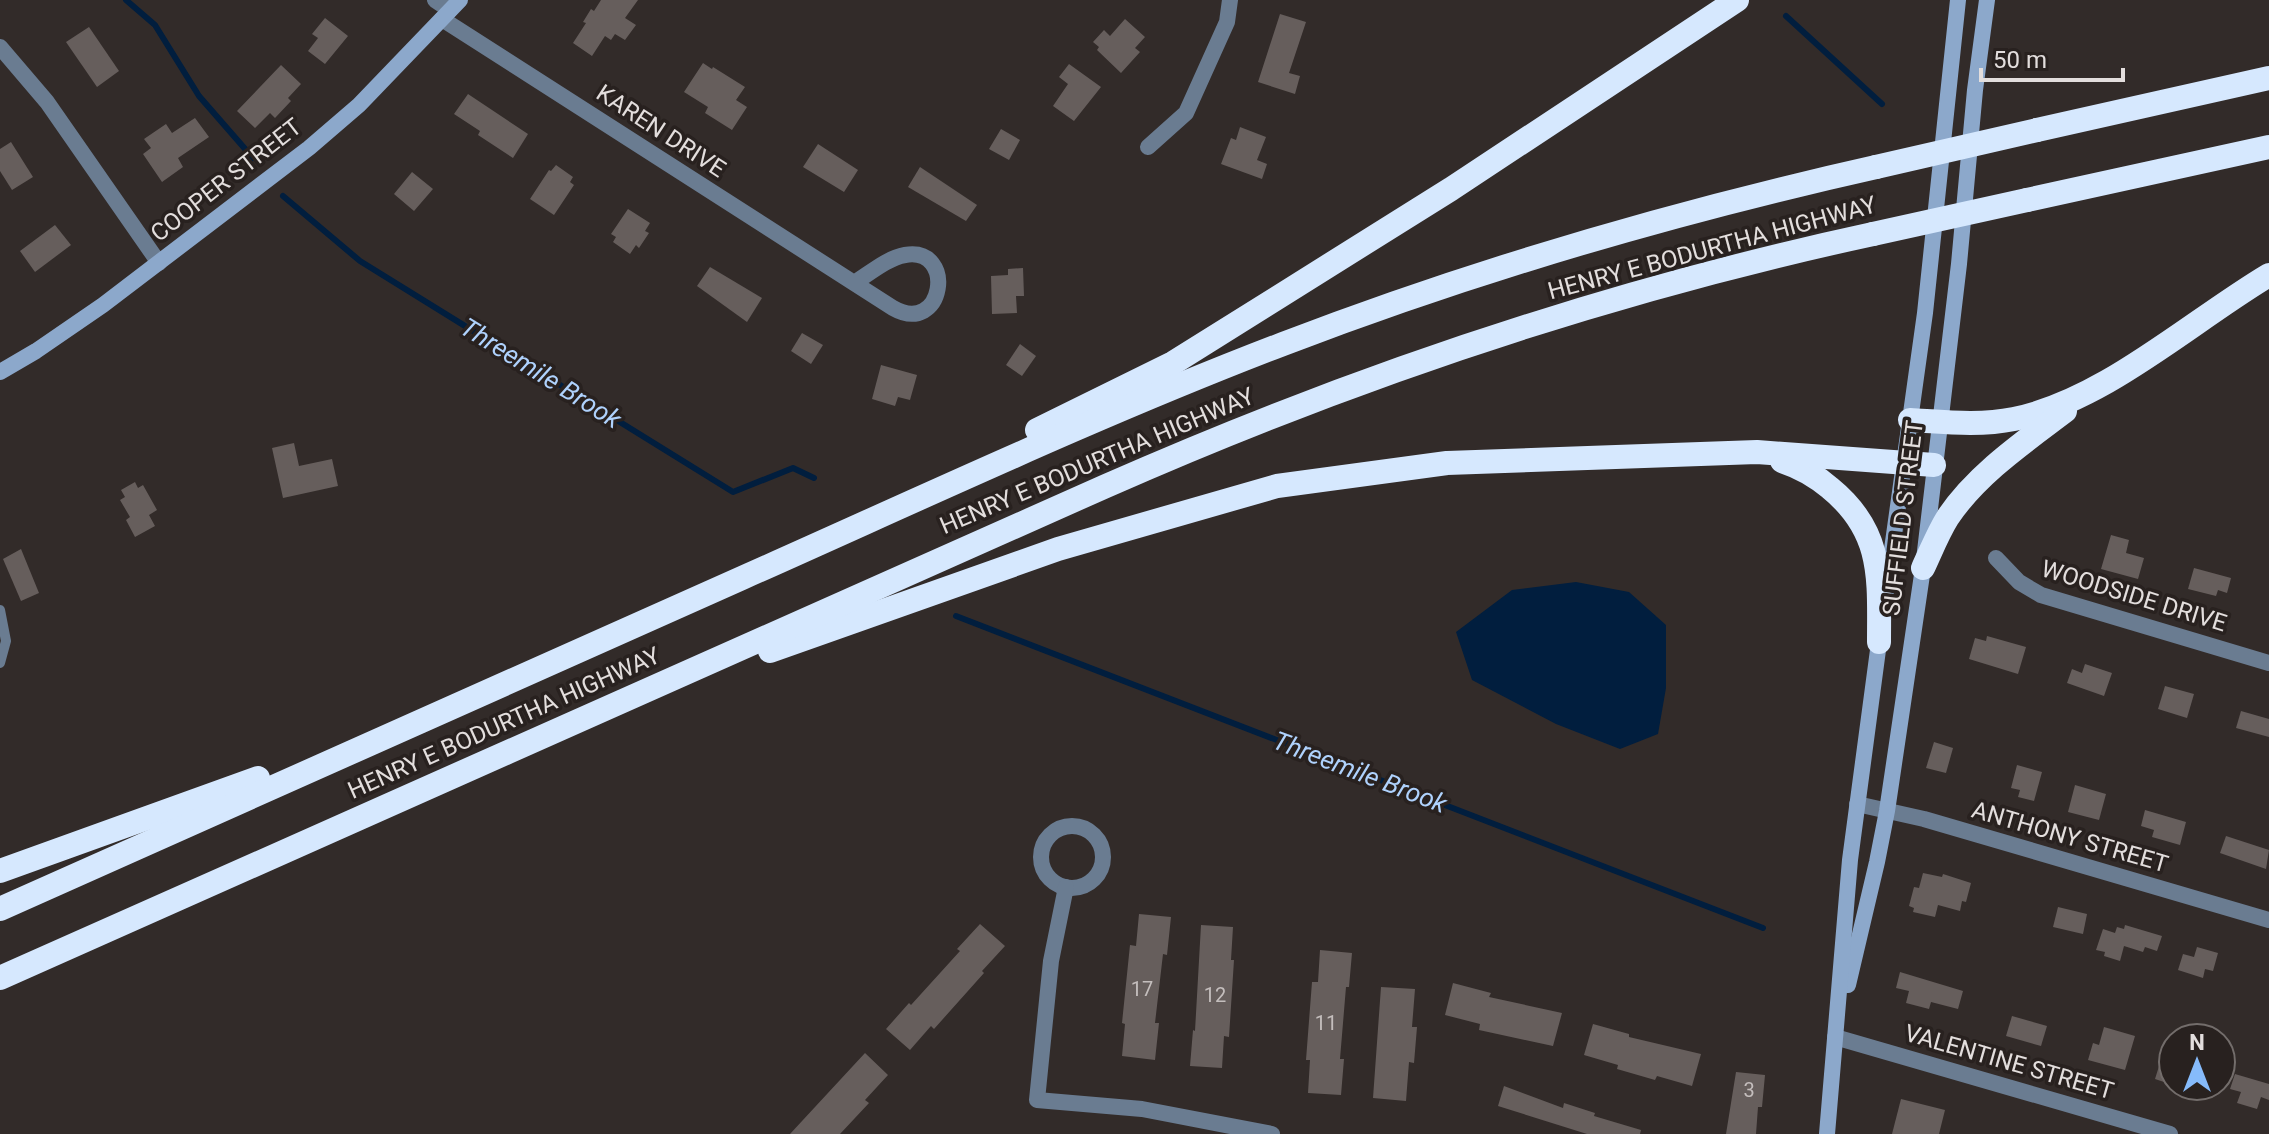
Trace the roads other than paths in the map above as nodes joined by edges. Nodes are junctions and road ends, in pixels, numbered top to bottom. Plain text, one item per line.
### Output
1 (435, 0) edge
2 (1230, 0) edge
3 (1737, 0) edge
4 (1958, 0) edge
5 (1987, 0) edge
6 (451, 10) edge
7 (0, 47) edge
8 (2269, 78) edge
9 (1148, 147) dead end
10 (2269, 147) edge
11 (159, 263) junction
12 (2269, 275) edge
13 (854, 283) junction
14 (0, 372) edge
15 (2095, 387) junction
16 (1910, 420) junction
17 (1939, 422) junction
18 (1757, 452) junction
19 (1904, 463) junction
20 (1934, 465) junction
21 (803, 551) junction
22 (1996, 558) dead end
23 (1923, 568) junction
24 (0, 610) edge
25 (1879, 642) junction
26 (0, 663) edge
27 (2269, 663) edge
28 (452, 708) junction
29 (594, 713) junction
30 (1857, 804) junction
31 (1887, 811) junction
32 (0, 871) edge
33 (1066, 887) dead end
34 (0, 909) edge
35 (2269, 920) edge
36 (0, 978) edge
37 (1835, 1037) junction
38 (1272, 1134) edge
39 (1827, 1134) edge
40 (2170, 1134) edge

1 - 6 street, KAREN DRIVE
2 - 9 street
3 - 21 highway
4 - 16 main road, SUFFIELD STREET
5 - 17 main road, SUFFIELD STREET
6 - 11 main road, COOPER STREET
6 - 13 street, KAREN DRIVE
7 - 11 street
8 - 21 highway, HENRY E BODURTHA HIGHWAY, bridge
10 - 29 highway, HENRY E BODURTHA HIGHWAY, bridge
11 - 14 main road, COOPER STREET
12 - 15 highway
13 - 13 street, KAREN DRIVE
15 - 17 highway
15 - 23 highway
16 - 17 highway
16 - 19 main road, SUFFIELD STREET
17 - 20 main road, SUFFIELD STREET
18 - 19 highway
18 - 25 highway
18 - 29 highway
19 - 20 highway
19 - 25 main road, SUFFIELD STREET
20 - 23 main road, SUFFIELD STREET
21 - 28 highway, HENRY E BODURTHA HIGHWAY
22 - 27 street, WOODSIDE DRIVE
23 - 31 main road, SUFFIELD STREET
24 - 26 lane
25 - 30 main road, SUFFIELD STREET
28 - 32 highway
28 - 34 highway, HENRY E BODURTHA HIGHWAY
29 - 36 highway, HENRY E BODURTHA HIGHWAY
30 - 31 street, ANTHONY STREET
30 - 37 main road, SUFFIELD STREET
31 - 35 street, ANTHONY STREET
31 - 37 main road, SUFFIELD STREET
33 - 38 street
37 - 39 main road, SUFFIELD STREET
37 - 40 street, VALENTINE STREET

